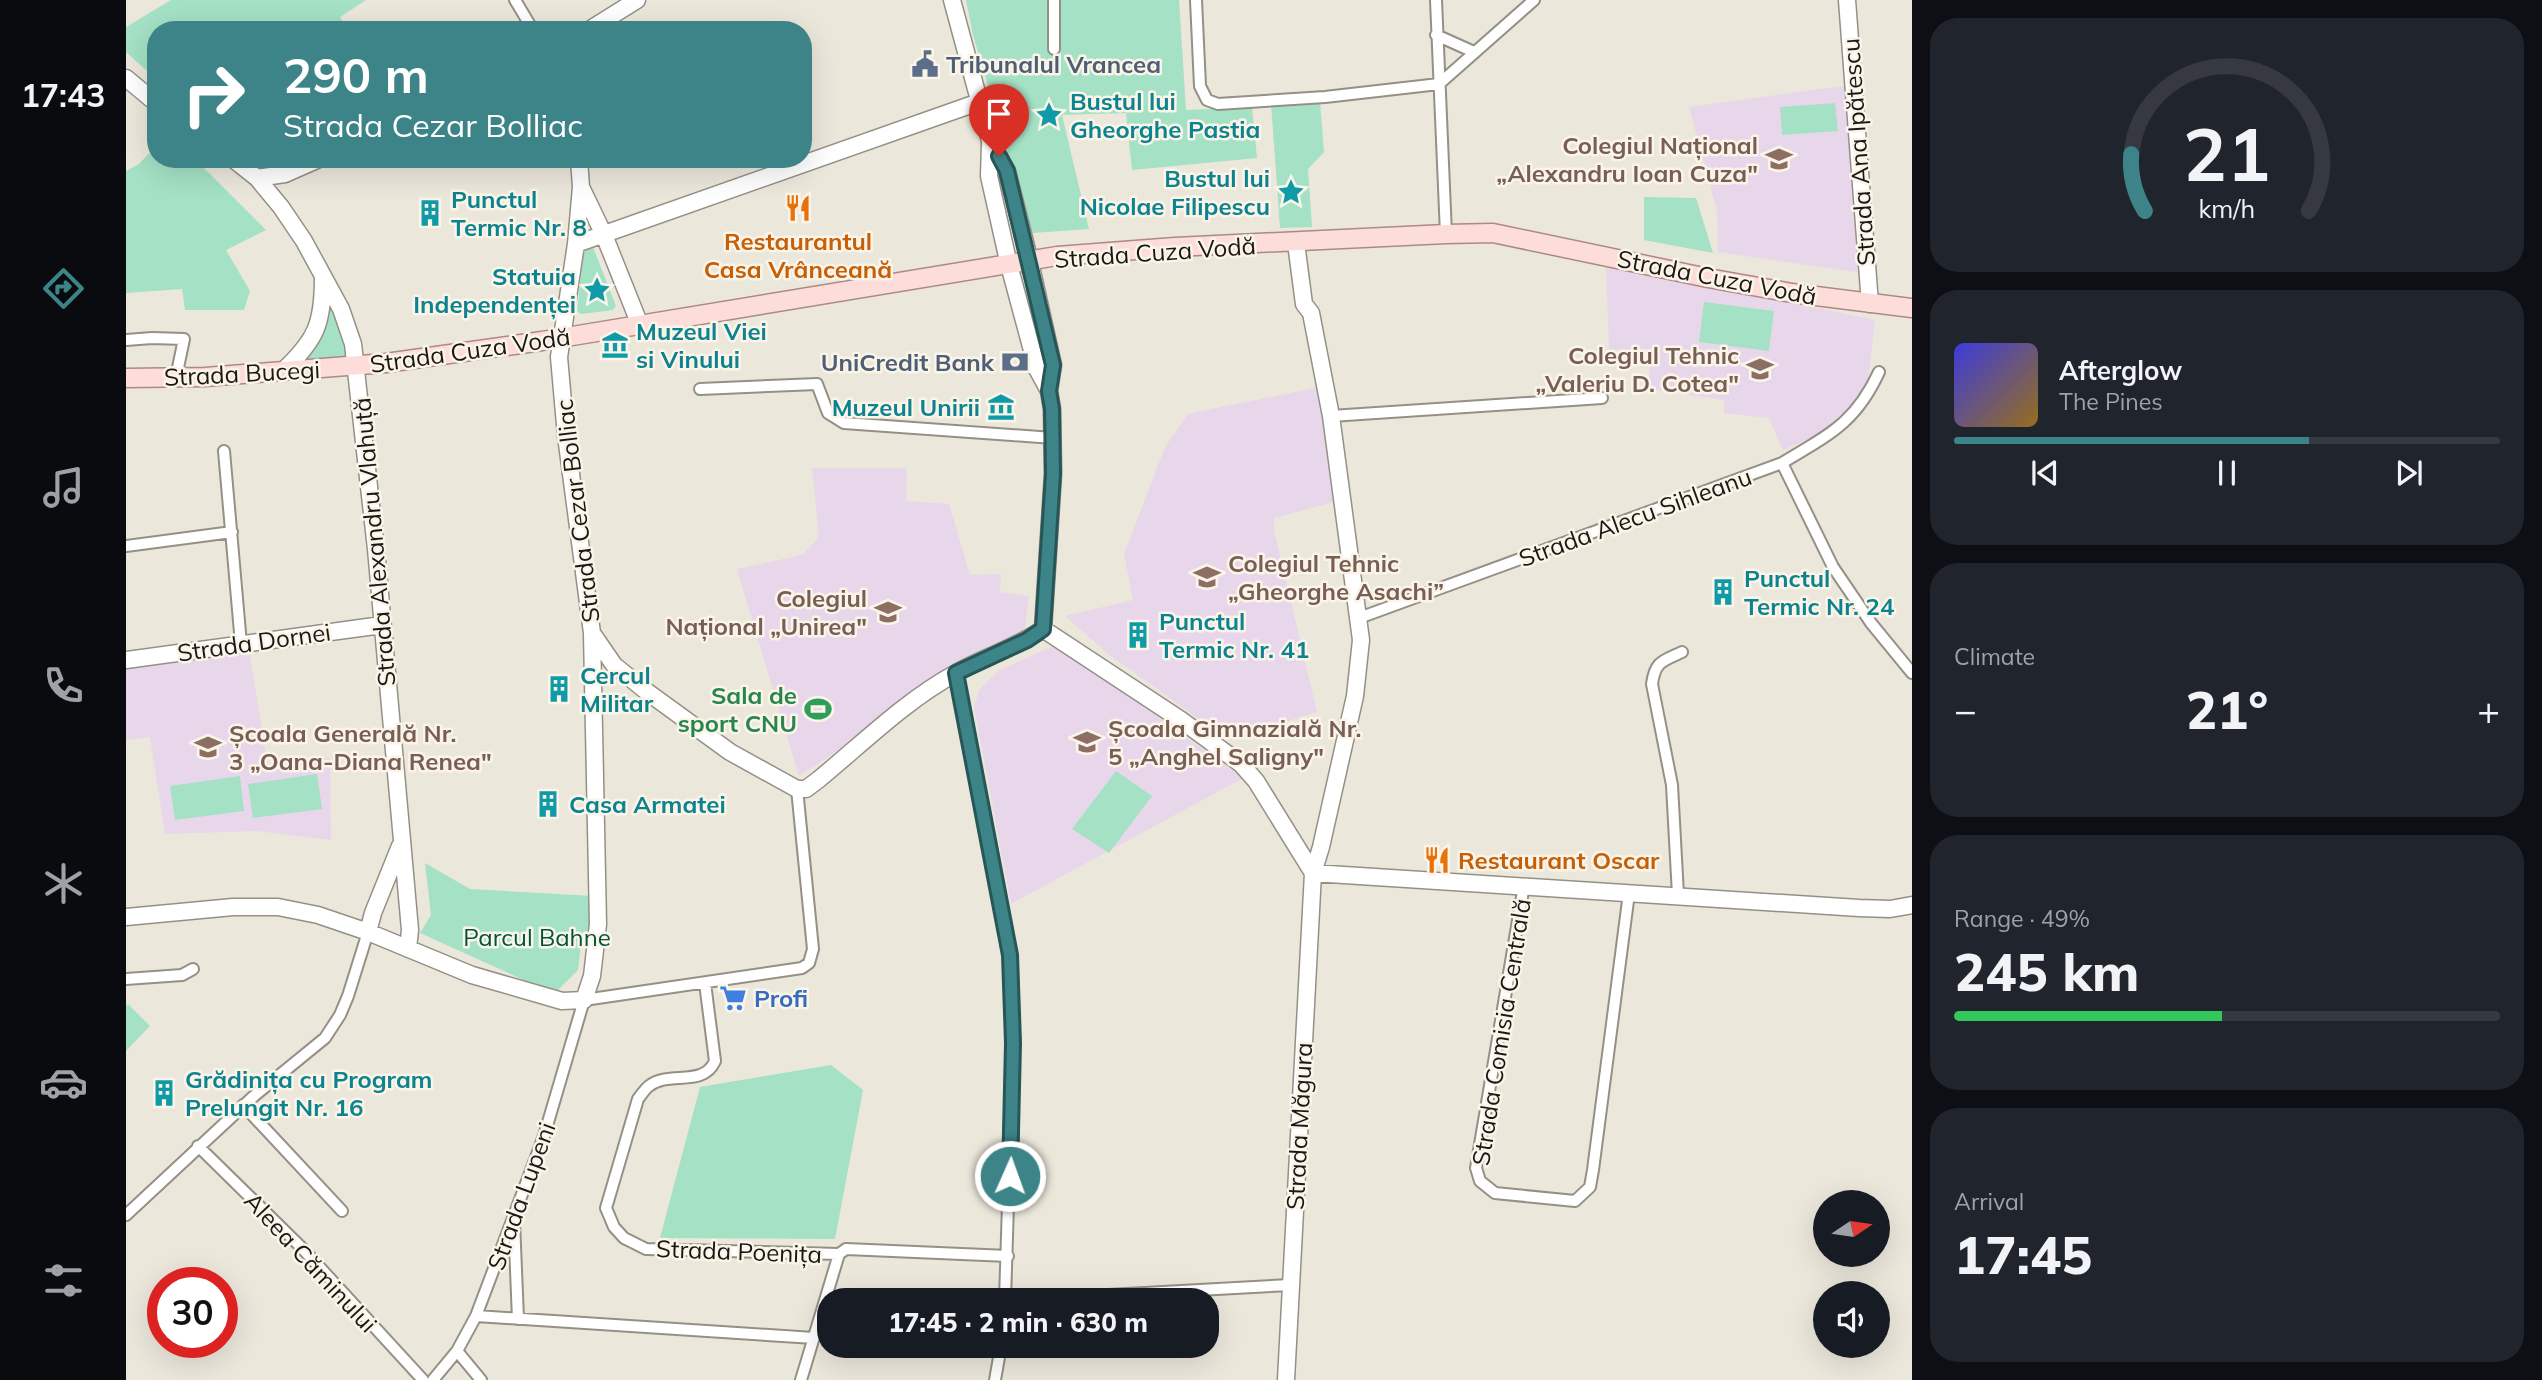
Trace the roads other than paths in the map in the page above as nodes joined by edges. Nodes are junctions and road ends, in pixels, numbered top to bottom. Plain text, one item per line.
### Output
1 (515, 0) edge
2 (637, 0) edge
3 (951, 0) edge
4 (1054, 0) edge
5 (1196, 0) edge
6 (1436, 0) edge
7 (1534, 0) edge
8 (1847, 0) edge
9 (617, 5) edge
10 (528, 21) edge
11 (599, 21) edge
12 (1436, 35) junction
13 (1054, 49) dead end
14 (1474, 52) junction
15 (126, 78) edge
16 (1438, 84) junction
17 (147, 96) edge
18 (979, 102) junction
19 (990, 141) junction
20 (812, 161) edge
21 (244, 168) edge
22 (299, 168) edge
23 (580, 168) edge
24 (793, 168) edge
25 (257, 178) junction
26 (581, 187) junction
27 (1446, 234) junction
28 (604, 235) junction
29 (1296, 243) junction
30 (576, 244) junction
31 (1030, 262) junction
32 (1009, 265) junction
33 (323, 275) junction
34 (1870, 304) junction
35 (1912, 308) edge
36 (640, 325) junction
37 (561, 337) junction
38 (126, 340) edge
39 (357, 366) junction
40 (282, 372) junction
41 (1879, 372) dead end
42 (176, 377) junction
43 (126, 378) edge
44 (699, 389) dead end
45 (1049, 391) junction
46 (1602, 398) dead end
47 (1331, 416) junction
48 (1053, 438) junction
49 (224, 451) dead end
50 (1782, 463) junction
51 (232, 532) junction
52 (126, 546) edge
53 (1359, 618) junction
54 (382, 625) junction
55 (1043, 629) junction
56 (592, 634) junction
57 (241, 644) junction
58 (1682, 652) dead end
59 (126, 660) edge
60 (956, 673) junction
61 (1912, 673) edge
62 (797, 789) junction
63 (401, 844) junction
64 (1313, 873) junction
65 (1524, 885) junction
66 (1629, 893) junction
67 (1678, 895) junction
68 (1912, 905) edge
69 (126, 918) edge
70 (368, 932) junction
71 (408, 949) junction
72 (193, 969) dead end
73 (126, 979) edge
74 (705, 983) junction
75 (584, 1000) junction
76 (243, 1105) junction
77 (198, 1146) junction
78 (342, 1211) dead end
79 (126, 1215) edge
80 (514, 1215) junction
81 (839, 1254) junction
82 (1008, 1256) junction
83 (1290, 1285) junction
84 (1006, 1288) edge
85 (1219, 1289) edge
86 (476, 1317) junction
87 (518, 1319) junction
88 (814, 1338) junction
89 (457, 1351) junction
90 (999, 1358) edge
91 (423, 1380) edge
92 (433, 1380) edge
93 (481, 1380) edge
94 (802, 1380) edge
95 (995, 1380) edge
96 (1286, 1380) edge

1 - 10 street
2 - 9 street
3 - 18 street
4 - 13 street
5 - 16 street
6 - 12 street
7 - 14 street
8 - 34 street, Strada Ana Ipătescu
9 - 11 street
12 - 14 street
12 - 16 street
14 - 16 street
15 - 17 street
16 - 27 street
18 - 19 street
18 - 20 street
19 - 31 street
19 - 32 street
21 - 25 street, Strada Alexandru Vlahuță
22 - 25 street
23 - 26 street
24 - 28 street
25 - 33 street, Strada Alexandru Vlahuță
26 - 28 street
26 - 30 street, Strada Cezar Bolliac
27 - 29 main road, Strada Cuza Vodă
27 - 34 main road, Strada Cuza Vodă
28 - 30 street
28 - 36 street
29 - 31 main road, Strada Cuza Vodă
29 - 47 street, Strada Măgura
30 - 37 street, Strada Cezar Bolliac
31 - 32 main road, Strada Cuza Vodă
31 - 45 street
32 - 36 main road, Strada Cuza Vodă
32 - 45 street
33 - 39 street, Strada Alexandru Vlahuță
33 - 40 street
34 - 35 main road, Strada Cuza Vodă
36 - 37 main road, Strada Cuza Vodă
37 - 39 main road, Strada Cuza Vodă
37 - 56 street, Strada Cezar Bolliac
38 - 42 street
39 - 40 main road, Strada Bucegi
39 - 54 street, Strada Alexandru Vlahuță
40 - 42 main road, Strada Bucegi
41 - 50 street, Strada Alecu Sihleanu
42 - 43 main road, Strada Bucegi
44 - 48 street
45 - 48 street
46 - 47 street
47 - 53 street, Strada Măgura
48 - 55 street
49 - 51 street
50 - 53 street, Strada Alecu Sihleanu
50 - 61 street
51 - 52 street
51 - 57 street
53 - 64 street, Strada Măgura
54 - 57 street, Strada Dornei
54 - 63 street, Strada Alexandru Vlahuță
55 - 60 street
55 - 64 street
56 - 62 street, Strada Cezar Bolliac
56 - 75 street, Strada Lupeni
57 - 59 street, Strada Dornei
58 - 67 street
60 - 62 street
60 - 82 street
62 - 74 street
63 - 70 street, Strada Alexandru Vlahuță
63 - 71 street, Strada Alexandru Vlahuță
64 - 65 street, Strada Comisia Centrală
64 - 83 street, Strada Măgura
65 - 66 street, Strada Comisia Centrală
65 - 66 street, Strada Comisia Centrală
66 - 67 street, Strada Comisia Centrală
67 - 68 street, Strada Comisia Centrală
69 - 70 street
70 - 71 street
70 - 76 street
71 - 75 street
72 - 73 street
74 - 75 street
74 - 81 street, Strada Poenița
75 - 80 street, Strada Lupeni
76 - 77 street
76 - 78 street
77 - 79 street
77 - 91 street, Aleea Căminului
80 - 86 street, Strada Lupeni
80 - 87 street
81 - 82 street, Strada Poenița
81 - 88 street, Strada Poenița
82 - 84 street
83 - 85 street
83 - 96 street, Strada Măgura
86 - 87 street
86 - 89 street, Strada Lupeni
87 - 88 street
88 - 94 street, Strada Poenița
89 - 92 street, Strada Lupeni
89 - 93 street
90 - 95 street

